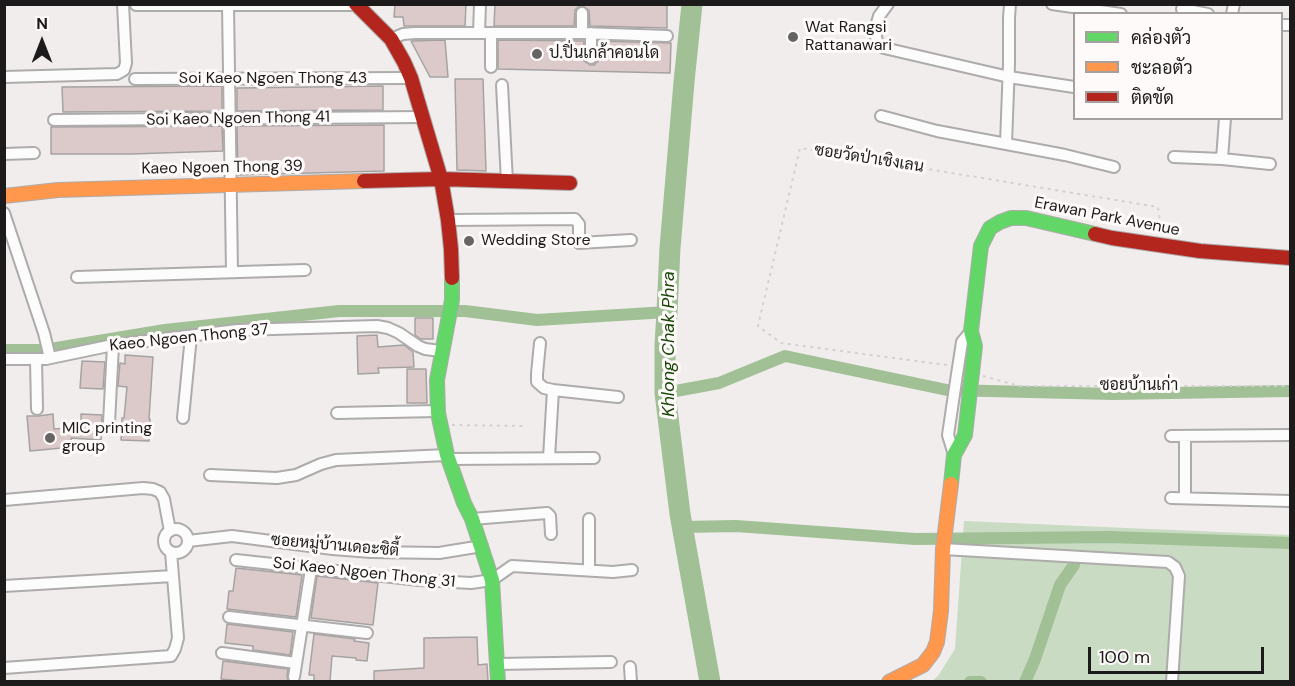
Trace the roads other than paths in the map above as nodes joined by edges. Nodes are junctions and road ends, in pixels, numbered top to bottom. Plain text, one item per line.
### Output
1 (123, 4) edge
2 (480, 4) edge
3 (888, 4) edge
4 (1010, 4) edge
5 (1052, 4) edge
6 (136, 5) edge
7 (228, 5) edge
8 (357, 5) edge
9 (1182, 9) dead end
10 (1107, 12) edge
11 (1198, 12) edge
12 (582, 13) dead end
13 (479, 33) junction
14 (491, 33) junction
15 (586, 33) junction
16 (667, 36) dead end
17 (391, 39) junction
18 (591, 58) dead end
19 (491, 68) dead end
20 (4, 77) edge
21 (1009, 77) junction
22 (411, 78) junction
23 (135, 79) dead end
24 (229, 79) junction
25 (502, 85) dead end
26 (1073, 87) edge
27 (881, 116) dead end
28 (422, 117) junction
29 (230, 119) junction
30 (54, 120) dead end
31 (1225, 120) edge
32 (1006, 143) junction
33 (34, 153) dead end
34 (4, 154) edge
35 (1174, 157) dead end
36 (1222, 159) junction
37 (1270, 164) dead end
38 (1114, 167) dead end
39 (441, 179) junction
40 (507, 182) junction
41 (570, 183) dead end
42 (231, 184) junction
43 (4, 196) edge
44 (4, 213) edge
45 (448, 220) junction
46 (631, 240) dead end
47 (1290, 258) edge
48 (305, 270) dead end
49 (232, 272) junction
50 (77, 277) dead end
51 (191, 336) junction
52 (969, 340) junction
53 (540, 343) dead end
54 (113, 345) junction
55 (441, 351) junction
56 (50, 357) junction
57 (4, 359) edge
58 (36, 359) junction
59 (553, 390) junction
60 (618, 397) dead end
61 (37, 409) dead end
62 (438, 411) junction
63 (337, 413) dead end
64 (183, 418) dead end
65 (109, 423) dead end
66 (1290, 435) edge
67 (1171, 436) dead end
68 (1185, 436) junction
69 (954, 455) junction
70 (447, 457) junction
71 (594, 458) dead end
72 (549, 459) junction
73 (210, 475) dead end
74 (1171, 498) dead end
75 (1185, 498) junction
76 (4, 500) edge
77 (1290, 501) edge
78 (472, 519) junction
79 (589, 519) dead end
80 (170, 531) junction
81 (551, 534) dead end
82 (188, 541) junction
83 (482, 546) junction
84 (943, 548) junction
85 (171, 552) junction
86 (236, 560) dead end
87 (311, 568) junction
88 (589, 570) junction
89 (632, 570) dead end
90 (173, 576) junction
91 (492, 580) junction
92 (4, 586) edge
93 (229, 617) dead end
94 (303, 625) junction
95 (367, 633) dead end
96 (222, 653) dead end
97 (611, 662) dead end
98 (296, 663) junction
99 (497, 664) junction
100 (630, 667) dead end
101 (4, 668) edge
102 (294, 677) dead end
103 (498, 681) edge
104 (631, 681) edge
105 (889, 681) edge
106 (1172, 681) edge

1 - 20 street
2 - 13 street
3 - 21 street
4 - 21 street
5 - 10 street
6 - 7 street
7 - 8 street
7 - 24 street
8 - 17 street
9 - 11 street
12 - 15 street
13 - 14 street
13 - 17 street
14 - 15 street
14 - 19 street
15 - 16 street
15 - 18 street
17 - 22 street
21 - 26 street
21 - 32 street
22 - 24 street, Soi Kaeo Ngoen Thong 43
22 - 28 street
23 - 24 street, Soi Kaeo Ngoen Thong 43
24 - 29 street
25 - 40 street
27 - 32 street
28 - 29 street, Soi Kaeo Ngoen Thong 41
28 - 39 street
29 - 30 street, Soi Kaeo Ngoen Thong 41
29 - 42 street
31 - 36 street
32 - 38 street
33 - 34 street
35 - 36 street
36 - 37 street
39 - 40 street, Kaeo Ngoen Thong 39
39 - 42 street, Kaeo Ngoen Thong 39
39 - 45 street
40 - 41 street, Kaeo Ngoen Thong 39
42 - 43 street, Kaeo Ngoen Thong 39
42 - 49 street
44 - 56 street
45 - 46 street
45 - 55 street
47 - 52 street, Erawan Park Avenue
48 - 49 street
49 - 50 street
51 - 54 street, Kaeo Ngoen Thong 37
51 - 55 street, Kaeo Ngoen Thong 37
51 - 64 street
52 - 69 street, Erawan Park Avenue
52 - 69 street, Erawan Park Avenue
53 - 59 street
54 - 56 street, Kaeo Ngoen Thong 37
54 - 65 street
55 - 62 street
56 - 58 street, Kaeo Ngoen Thong 37
57 - 58 street, Kaeo Ngoen Thong 37
58 - 61 street
59 - 60 street
59 - 72 street
62 - 63 street
62 - 70 street
66 - 68 street
67 - 68 street
68 - 75 street
69 - 84 street, Erawan Park Avenue
70 - 72 street
70 - 73 street
70 - 78 street
71 - 72 street
74 - 75 street
75 - 77 street
76 - 80 street
78 - 81 street
78 - 83 street
79 - 88 street
80 - 82 street
80 - 85 street
82 - 83 street, ซอยหมู่บ้านเดอะซิตี้
82 - 85 street, ซอยหมู่บ้านเดอะซิตี้
83 - 91 street
84 - 105 street, Erawan Park Avenue
84 - 106 street
85 - 90 street
86 - 87 street, Soi Kaeo Ngoen Thong 31
87 - 91 street, Soi Kaeo Ngoen Thong 31
87 - 94 street
88 - 89 street
88 - 91 street
90 - 92 street
90 - 101 street
91 - 99 street
93 - 94 street
94 - 95 street
94 - 98 street
96 - 98 street
97 - 99 street
98 - 102 street
99 - 103 street
100 - 104 street

